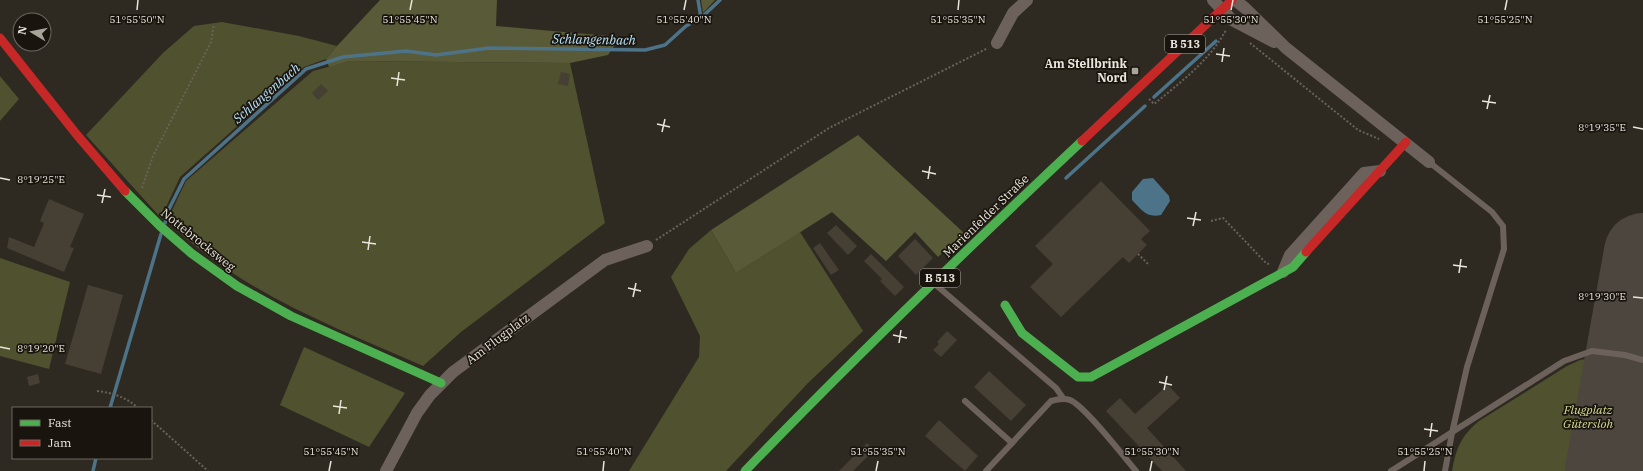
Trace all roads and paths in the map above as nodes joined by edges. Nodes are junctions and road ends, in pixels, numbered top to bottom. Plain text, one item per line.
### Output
1 (1027, 0) edge
2 (1213, 0) edge
3 (1233, 0) edge
4 (1222, 10) junction
5 (214, 24) dead end
6 (1220, 29) dead end
7 (1226, 29) junction
8 (1230, 30) dead end
9 (0, 38) edge
10 (1248, 40) dead end
11 (997, 43) joint
12 (1286, 48) junction
13 (1138, 88) junction
14 (1383, 140) dead end
15 (1406, 142) junction
16 (1429, 162) joint
17 (1380, 171) joint
18 (135, 201) junction
19 (1211, 221) dead end
20 (647, 246) joint
21 (1138, 254) dead end
22 (1148, 264) dead end
23 (1278, 269) junction
24 (935, 283) junction
25 (1005, 305) dead end
26 (1643, 360) edge
27 (441, 383) junction
28 (97, 391) dead end
29 (1063, 398) junction
30 (965, 400) dead end
31 (137, 407) edge
32 (152, 421) edge
33 (1452, 433) junction
34 (1012, 443) junction
35 (208, 471) edge
36 (386, 471) edge
37 (745, 471) edge
38 (986, 471) edge
39 (1136, 471) edge
40 (1391, 471) edge
41 (1445, 471) edge

1 - 11 street
2 - 4 street
3 - 4 street, Marienfelder Straße / B 513
3 - 12 street
4 - 12 street
4 - 13 street, Marienfelder Straße / B 513
5 - 18 path
6 - 7 path
7 - 8 path
7 - 13 path
9 - 18 street, Nottebrocksweg
10 - 14 path
11 - 20 path
12 - 15 street
13 - 24 street, Marienfelder Straße / B 513
15 - 16 street
15 - 17 street
16 - 33 lane
17 - 23 street
18 - 27 street, Nottebrocksweg
19 - 23 path
20 - 27 street, Am Flugplatz
21 - 22 path
23 - 25 street
24 - 29 lane
24 - 37 street, Marienfelder Straße / B 513
26 - 33 lane
27 - 36 street, Am Flugplatz
28 - 31 path
29 - 34 lane
29 - 39 lane
30 - 34 lane
32 - 35 path
33 - 40 lane
33 - 41 lane
34 - 38 lane

